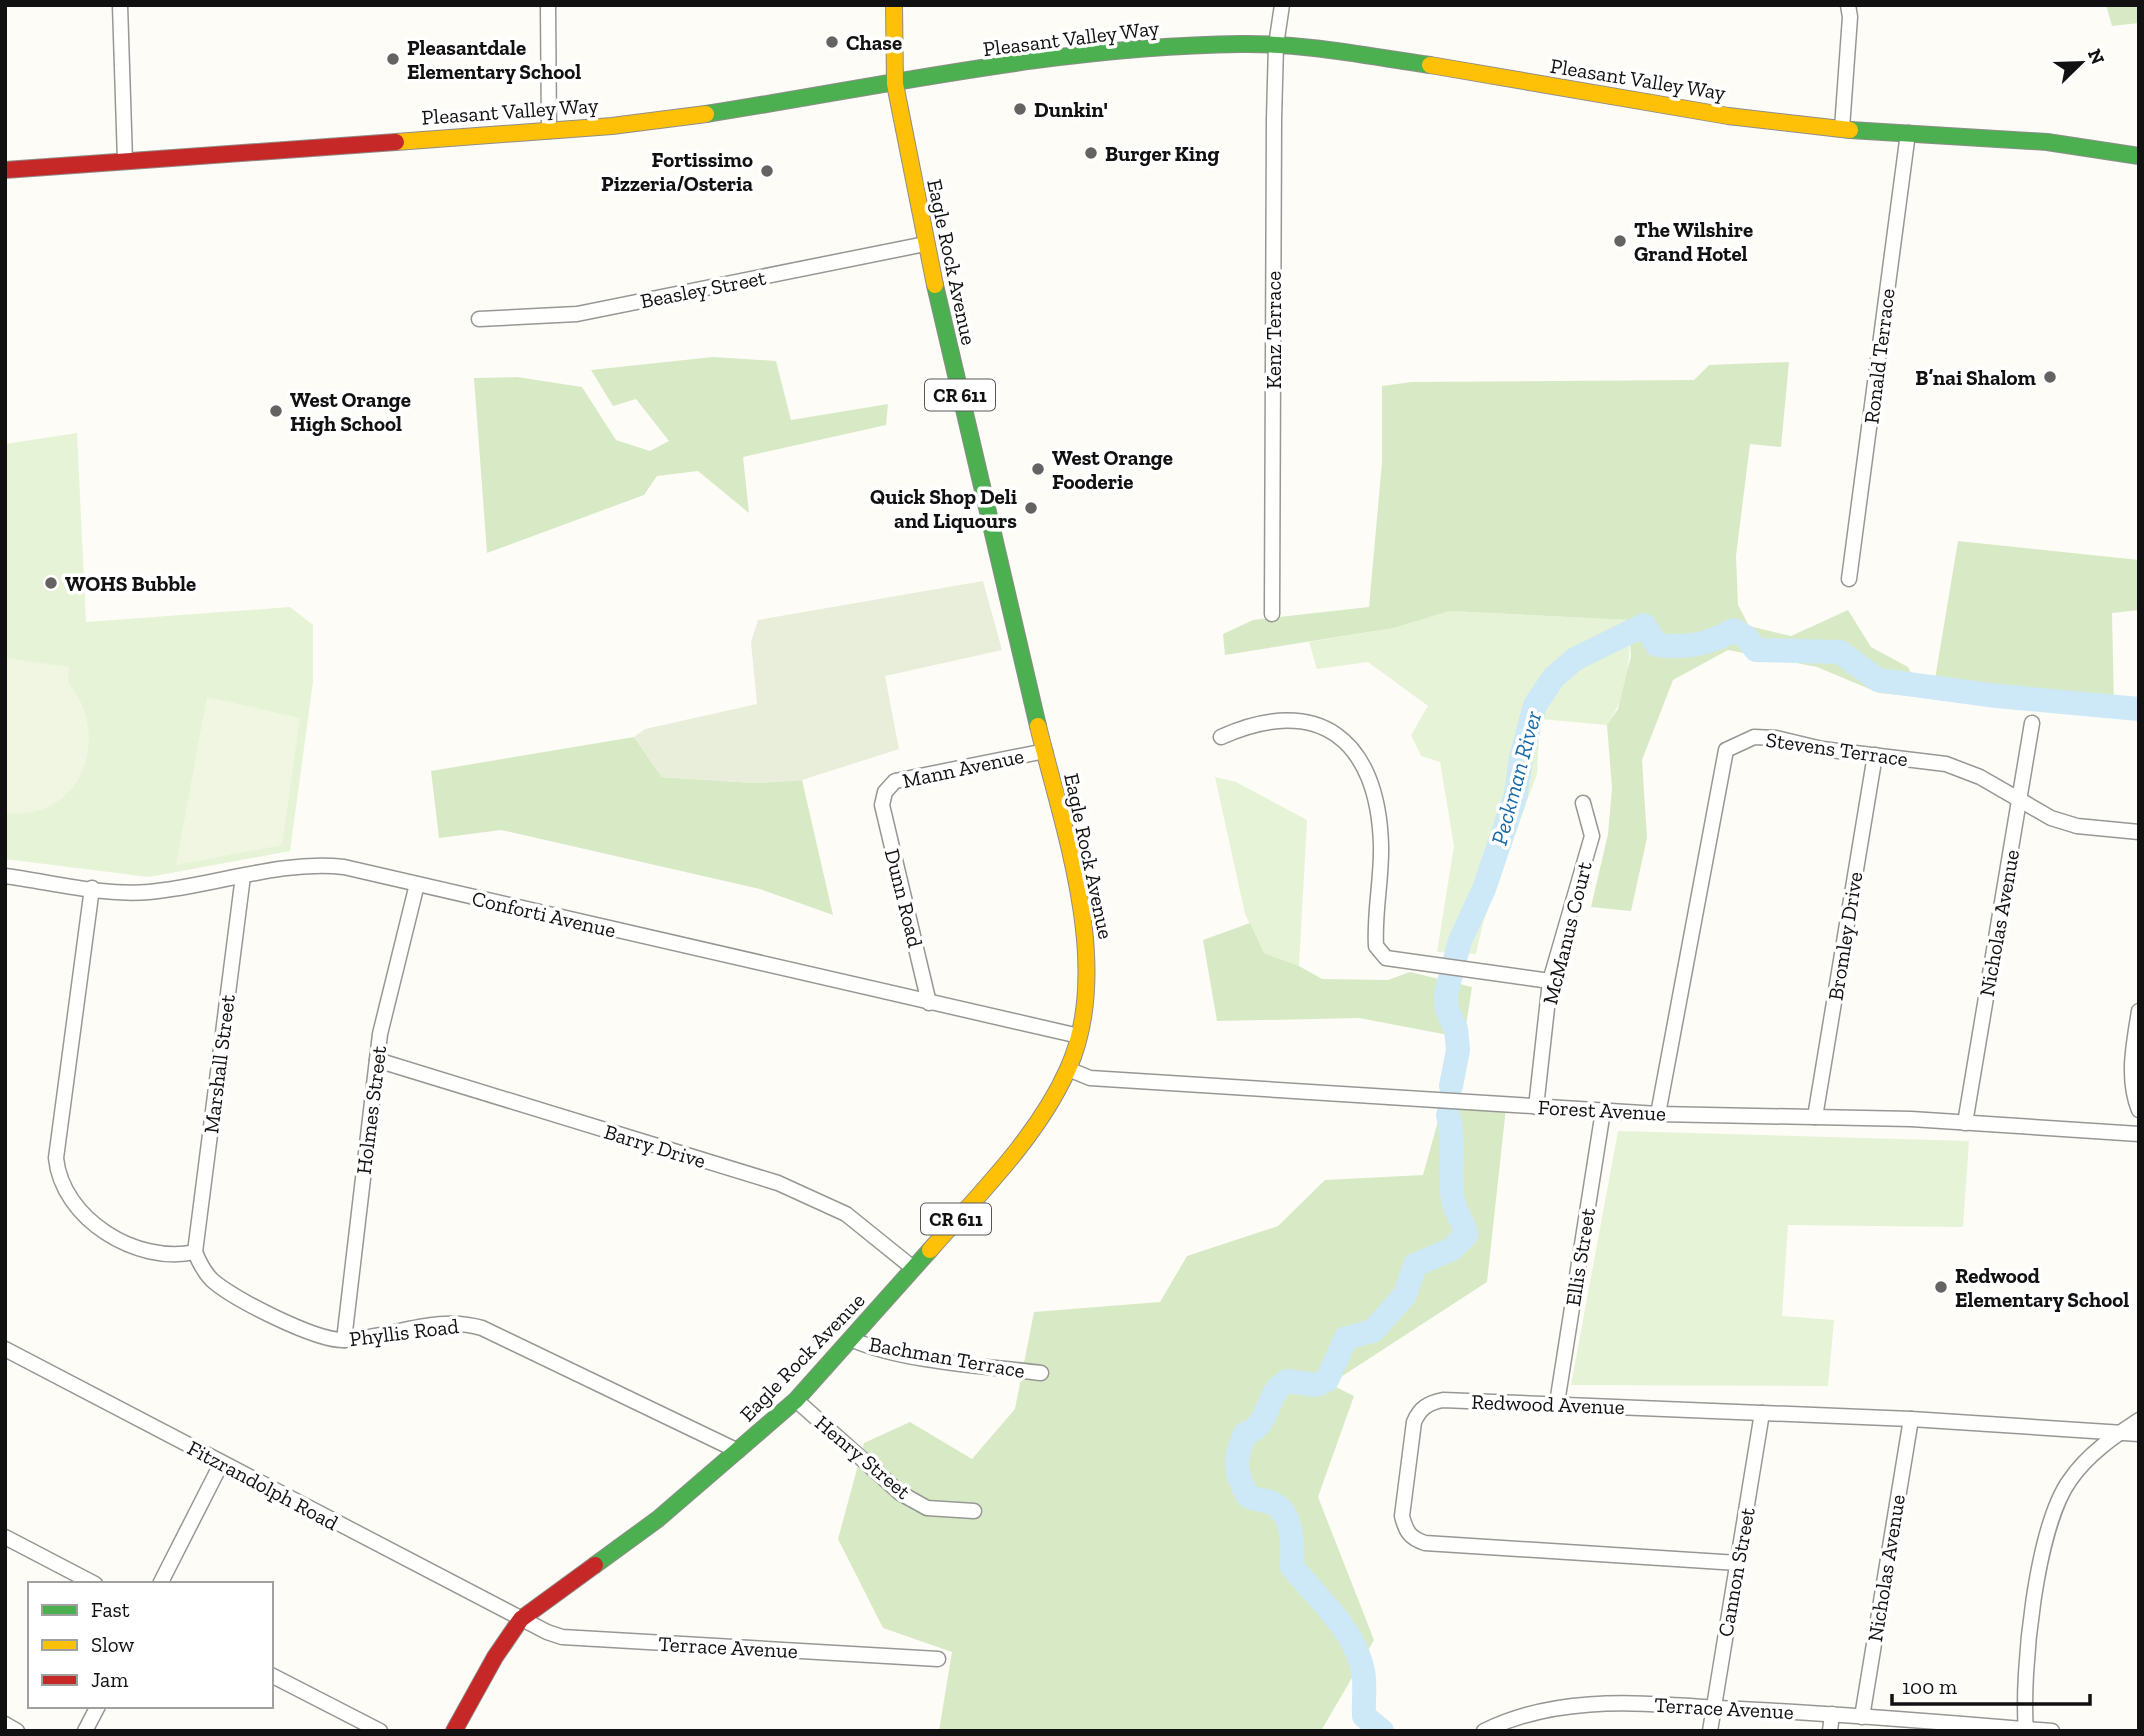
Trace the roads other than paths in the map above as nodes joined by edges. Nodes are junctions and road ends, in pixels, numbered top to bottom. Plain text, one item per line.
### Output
1 (120, 5) edge
2 (548, 5) edge
3 (894, 5) edge
4 (1282, 5) edge
5 (1848, 5) edge
6 (1276, 46) junction
7 (895, 84) junction
8 (1842, 128) junction
9 (550, 131) junction
10 (1908, 133) junction
11 (2139, 156) edge
12 (125, 161) junction
13 (5, 170) edge
14 (925, 244) junction
15 (478, 319) dead end
16 (1849, 579) dead end
17 (1272, 614) dead end
18 (2032, 723) dead end
19 (1221, 737) dead end
20 (1045, 751) junction
21 (1875, 755) junction
22 (885, 792) joint
23 (2019, 800) junction
24 (1583, 803) dead end
25 (2139, 832) edge
26 (5, 876) edge
27 (243, 876) junction
28 (417, 884) junction
29 (92, 888) junction
30 (1550, 981) junction
31 (929, 1003) junction
32 (2139, 1011) edge
33 (1079, 1036) junction
34 (377, 1060) junction
35 (1068, 1069) junction
36 (1536, 1107) junction
37 (2139, 1110) edge
38 (1603, 1111) junction
39 (1658, 1114) junction
40 (1815, 1117) junction
41 (1965, 1122) junction
42 (2139, 1134) edge
43 (195, 1252) junction
44 (913, 1268) junction
45 (344, 1340) junction
46 (853, 1340) junction
47 (5, 1349) edge
48 (1041, 1373) dead end
49 (796, 1400) junction
50 (1557, 1403) junction
51 (1762, 1413) junction
52 (1911, 1419) junction
53 (2139, 1420) edge
54 (2119, 1433) junction
55 (2139, 1434) edge
56 (738, 1451) junction
57 (221, 1464) junction
58 (974, 1511) dead end
59 (5, 1537) edge
60 (1738, 1563) junction
61 (91, 1582) edge
62 (161, 1582) edge
63 (522, 1619) junction
64 (938, 1659) dead end
65 (273, 1676) edge
66 (97, 1708) edge
67 (1713, 1708) junction
68 (1832, 1714) junction
69 (1862, 1717) junction
70 (5, 1724) edge
71 (2026, 1730) edge
72 (18, 1731) edge
73 (85, 1731) edge
74 (380, 1731) edge
75 (454, 1731) edge
76 (1484, 1731) edge
77 (1710, 1731) edge
78 (1830, 1731) edge
79 (2052, 1731) edge

1 - 12 street
2 - 9 street
3 - 7 main road, Eagle Rock Avenue / CR 611
4 - 6 street, Kenz Terrace
5 - 8 street
6 - 7 main road, Pleasant Valley Way
6 - 8 main road, Pleasant Valley Way
6 - 17 street, Kenz Terrace
7 - 9 main road, Pleasant Valley Way
7 - 14 main road, Eagle Rock Avenue / CR 611
8 - 10 main road, Pleasant Valley Way
9 - 12 main road, Pleasant Valley Way
10 - 11 main road, Pleasant Valley Way
10 - 16 street, Ronald Terrace
12 - 13 main road, Pleasant Valley Way
14 - 15 street, Beasley Street
14 - 20 main road, Eagle Rock Avenue / CR 611
18 - 23 street, Nicholas Avenue
19 - 30 street
20 - 22 street, Mann Avenue
20 - 33 main road, Eagle Rock Avenue / CR 611
21 - 23 street, Stevens Terrace
21 - 39 street, Stevens Terrace
21 - 40 street, Bromley Drive
22 - 31 street, Dunn Road
23 - 25 street, Stevens Terrace
23 - 41 street, Nicholas Avenue
24 - 30 street, McManus Court
26 - 29 street, Conforti Avenue
27 - 28 street, Conforti Avenue
27 - 29 street, Conforti Avenue
27 - 43 street, Marshall Street
28 - 31 street, Conforti Avenue
28 - 34 street, Holmes Street
29 - 43 street
30 - 36 street, McManus Court
31 - 33 street, Conforti Avenue
32 - 37 street
33 - 35 main road, Eagle Rock Avenue / CR 611
34 - 44 street, Barry Drive
34 - 45 street, Holmes Street
35 - 36 street, Forest Avenue
35 - 44 main road, Eagle Rock Avenue / CR 611
36 - 38 street, Forest Avenue
38 - 39 street, Forest Avenue
38 - 50 street, Ellis Street
39 - 40 street, Forest Avenue
40 - 41 street, Forest Avenue
41 - 42 street, Forest Avenue
43 - 45 street, Phyllis Road
44 - 46 main road, Eagle Rock Avenue / CR 611
45 - 56 street, Phyllis Road
46 - 48 street, Bachman Terrace
46 - 49 main road, Eagle Rock Avenue / CR 611
47 - 57 street, Fitzrandolph Road
49 - 56 main road, Eagle Rock Avenue / CR 611
49 - 58 street, Henry Street
50 - 51 street, Redwood Avenue
50 - 60 street, Redwood Avenue
51 - 52 street, Redwood Avenue
51 - 60 street, Cannon Street
52 - 54 street, Redwood Avenue
52 - 69 street, Nicholas Avenue
53 - 54 street
54 - 55 street, Redwood Avenue
54 - 71 street
56 - 63 main road, Eagle Rock Avenue / CR 611
57 - 62 street
57 - 63 street, Fitzrandolph Road
59 - 61 street
60 - 67 street, Cannon Street
63 - 64 street, Terrace Avenue
63 - 75 main road, Eagle Rock Avenue / CR 611
65 - 74 street
66 - 73 street
67 - 68 street, Terrace Avenue
67 - 76 street, Terrace Avenue
67 - 77 street, Cannon Street
68 - 69 street, Terrace Avenue
68 - 78 street
69 - 71 street, Terrace Avenue
70 - 72 street
71 - 79 street, Terrace Avenue

